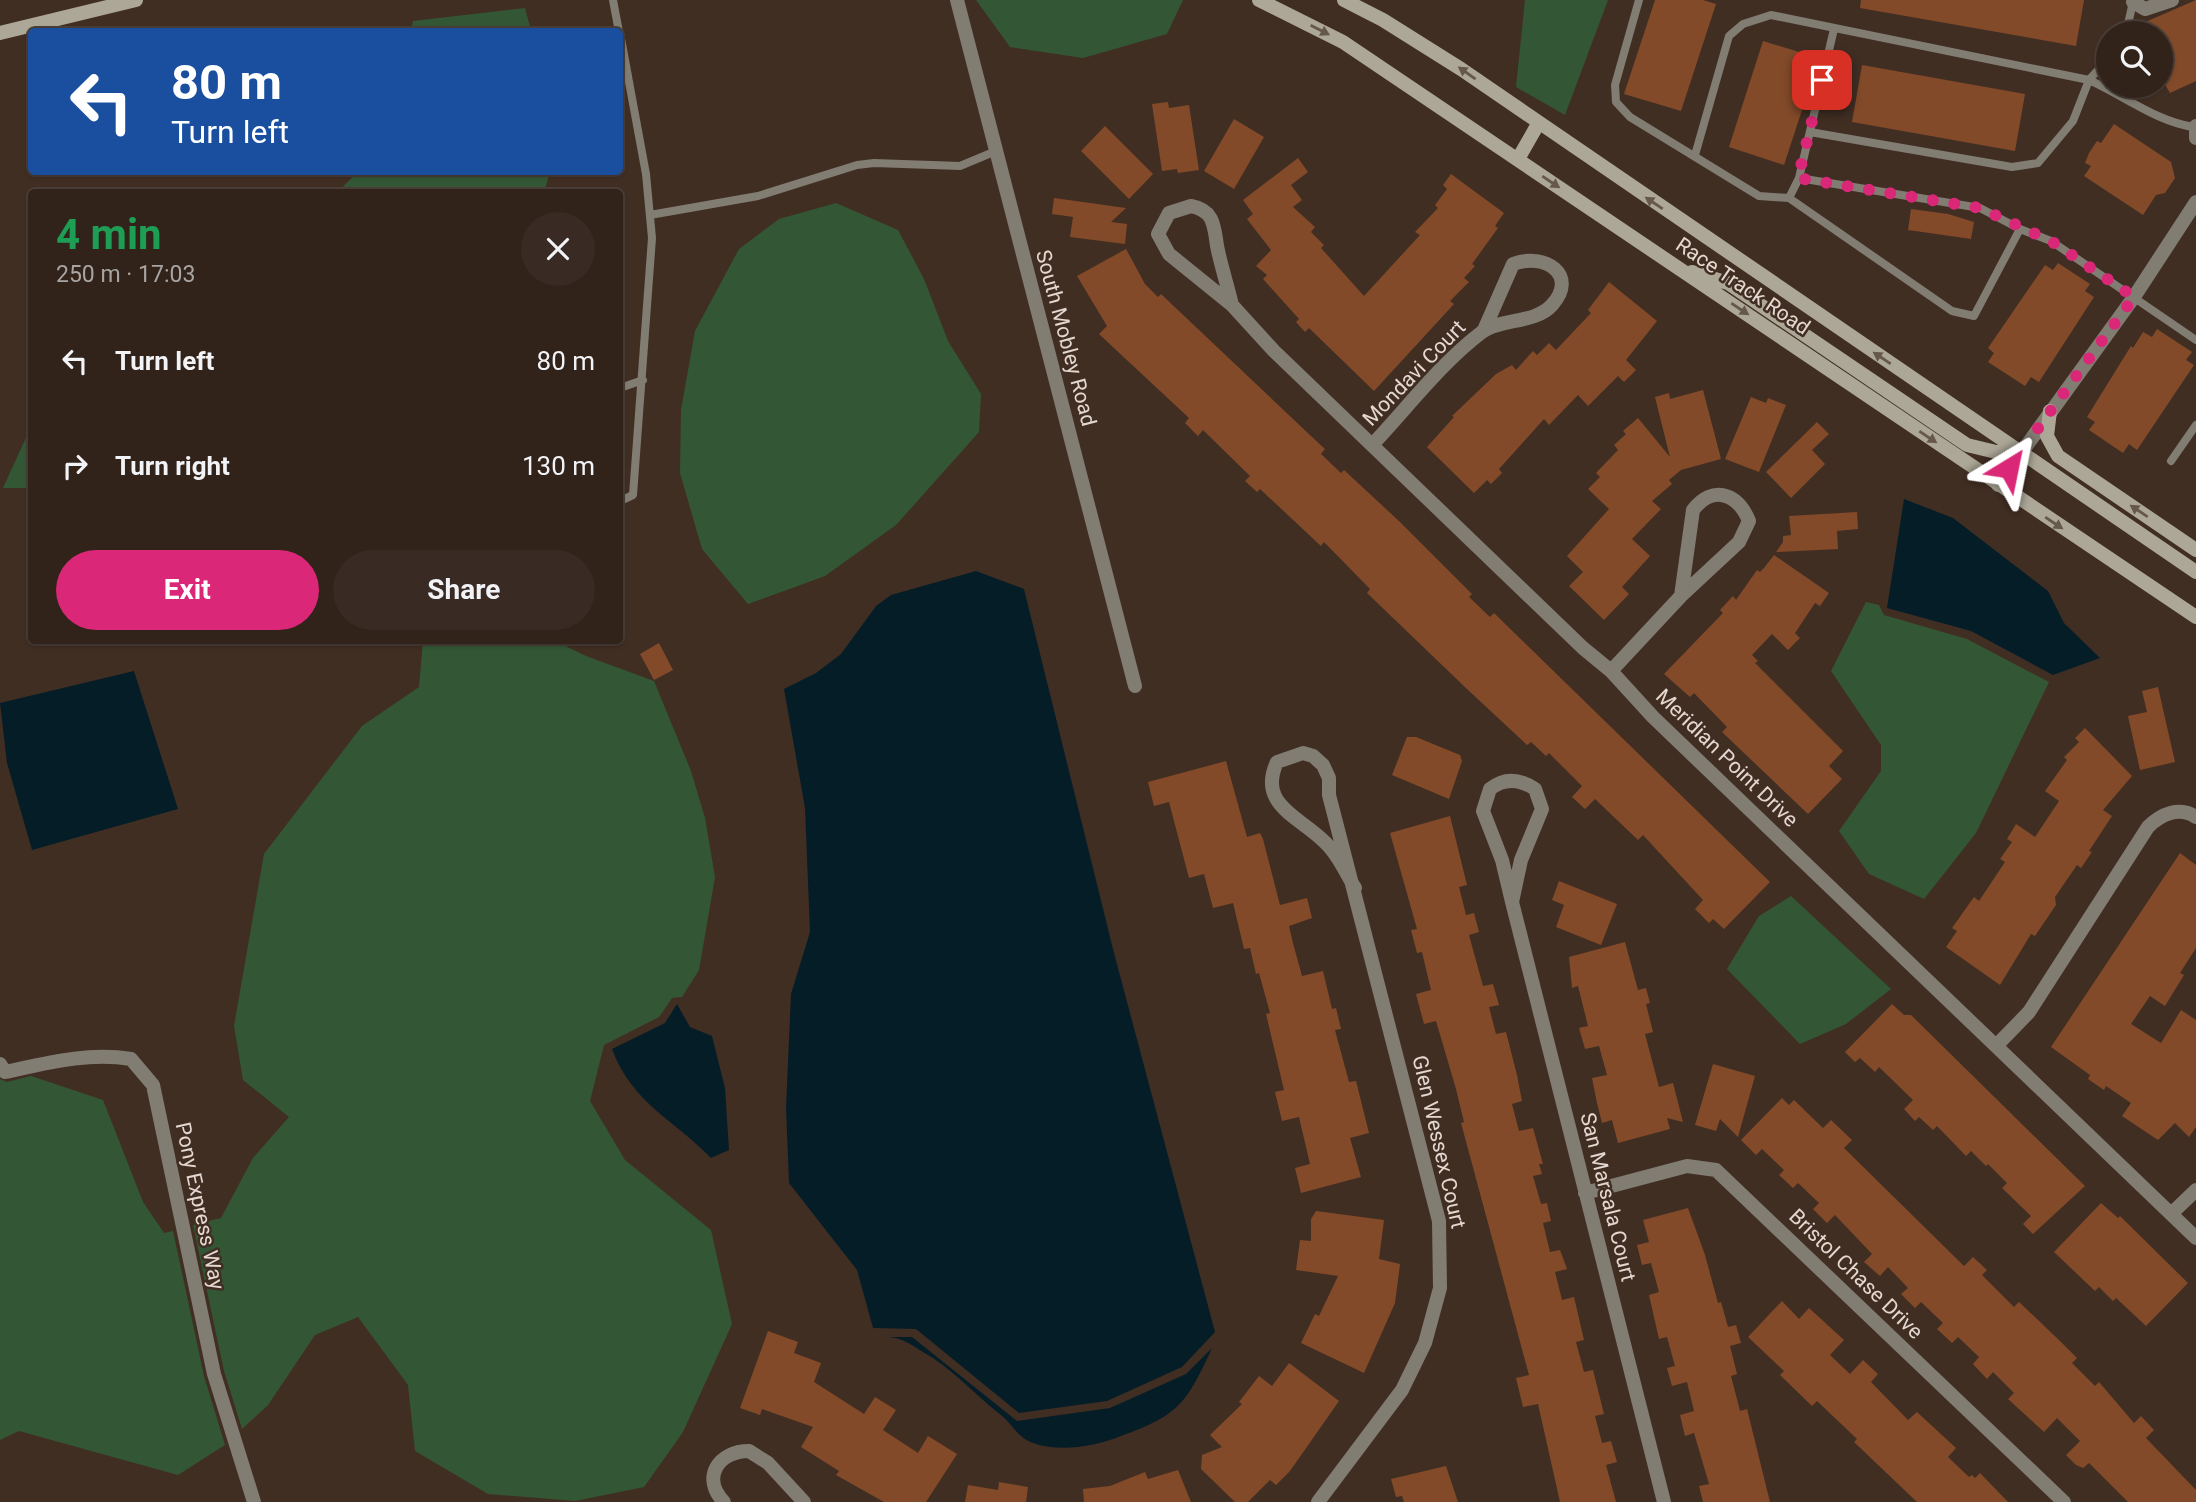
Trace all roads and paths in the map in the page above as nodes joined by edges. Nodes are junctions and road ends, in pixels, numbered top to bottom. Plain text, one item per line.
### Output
1 (136, 0) edge
2 (613, 0) edge
3 (957, 0) edge
4 (1259, 0) edge
5 (1344, 0) edge
6 (1639, 0) edge
7 (2172, 0) edge
8 (2132, 1) edge
9 (2128, 21) edge
10 (618, 28) edge
11 (1834, 29) junction
12 (0, 33) edge
13 (623, 53) edge
14 (2096, 72) edge
15 (2089, 80) junction
16 (1538, 124) junction
17 (2195, 130) edge
18 (1810, 132) junction
19 (996, 151) junction
20 (1695, 155) junction
21 (1518, 159) junction
22 (1798, 178) junction
23 (1789, 198) junction
24 (2196, 202) edge
25 (650, 215) junction
26 (2020, 229) junction
27 (1681, 269) junction
28 (2134, 297) junction
29 (1232, 305) junction
30 (1484, 330) junction
31 (2196, 340) edge
32 (643, 380) junction
33 (623, 386) edge
34 (2050, 411) junction
35 (2196, 425) edge
36 (1373, 444) junction
37 (2020, 452) junction
38 (2171, 461) dead end
39 (1998, 485) junction
40 (623, 500) edge
41 (2196, 550) edge
42 (2196, 572) edge
43 (1681, 596) junction
44 (2196, 617) edge
45 (1611, 671) junction
46 (1135, 686) dead end
47 (2196, 817) edge
48 (1355, 888) junction
49 (1512, 902) junction
50 (1996, 1046) junction
51 (0, 1064) edge
52 (2196, 1189) edge
53 (1585, 1193) junction
54 (2171, 1214) junction
55 (2196, 1238) edge
56 (254, 1502) edge
57 (724, 1502) edge
58 (804, 1502) edge
59 (1318, 1502) edge
60 (1664, 1502) edge
61 (2064, 1502) edge

1 - 12 main road
2 - 10 lane
3 - 19 street, South Mobley Road
4 -> 21 main road, Race Track Road
16 -> 5 main road, Race Track Road
6 - 20 lane
7 - 8 street
8 - 9 lane
11 - 15 lane
11 - 18 lane
11 - 20 lane
13 - 25 lane
14 - 15 lane
15 - 17 lane
15 - 18 lane
16 - 21 main road
37 -> 16 main road, Race Track Road
18 - 22 lane
19 - 25 lane
19 - 46 street, South Mobley Road
20 - 23 lane
21 -> 27 main road, Race Track Road
22 - 23 lane
22 - 26 lane
23 - 26 lane
24 - 28 street
25 - 32 lane
26 - 28 lane
27 - 37 main road
27 -> 39 main road, Race Track Road
28 - 31 lane
28 - 34 street
29 - 29 street, Meridian Point Drive
29 - 36 street, Meridian Point Drive
30 - 30 street, Mondavi Court
30 - 36 street, Mondavi Court
32 - 33 lane
32 - 40 lane
34 - 37 street
41 -> 34 main road
35 - 38 lane
36 - 45 street, Meridian Point Drive
37 - 39 street
37 - 42 main road, Race Track Road
39 -> 44 main road, Race Track Road
43 - 43 street
43 - 45 street
45 - 50 street, Meridian Point Drive
47 - 50 street
48 - 48 street, Glen Wessex Court
48 - 59 street, Glen Wessex Court
49 - 49 street, San Marsala Court
49 - 53 street, San Marsala Court
50 - 54 street, Meridian Point Drive
51 - 56 street, Pony Express Way
52 - 54 street
53 - 60 street, San Marsala Court
53 - 61 street, Bristol Chase Drive
54 - 55 street, Meridian Point Drive
57 - 58 street

